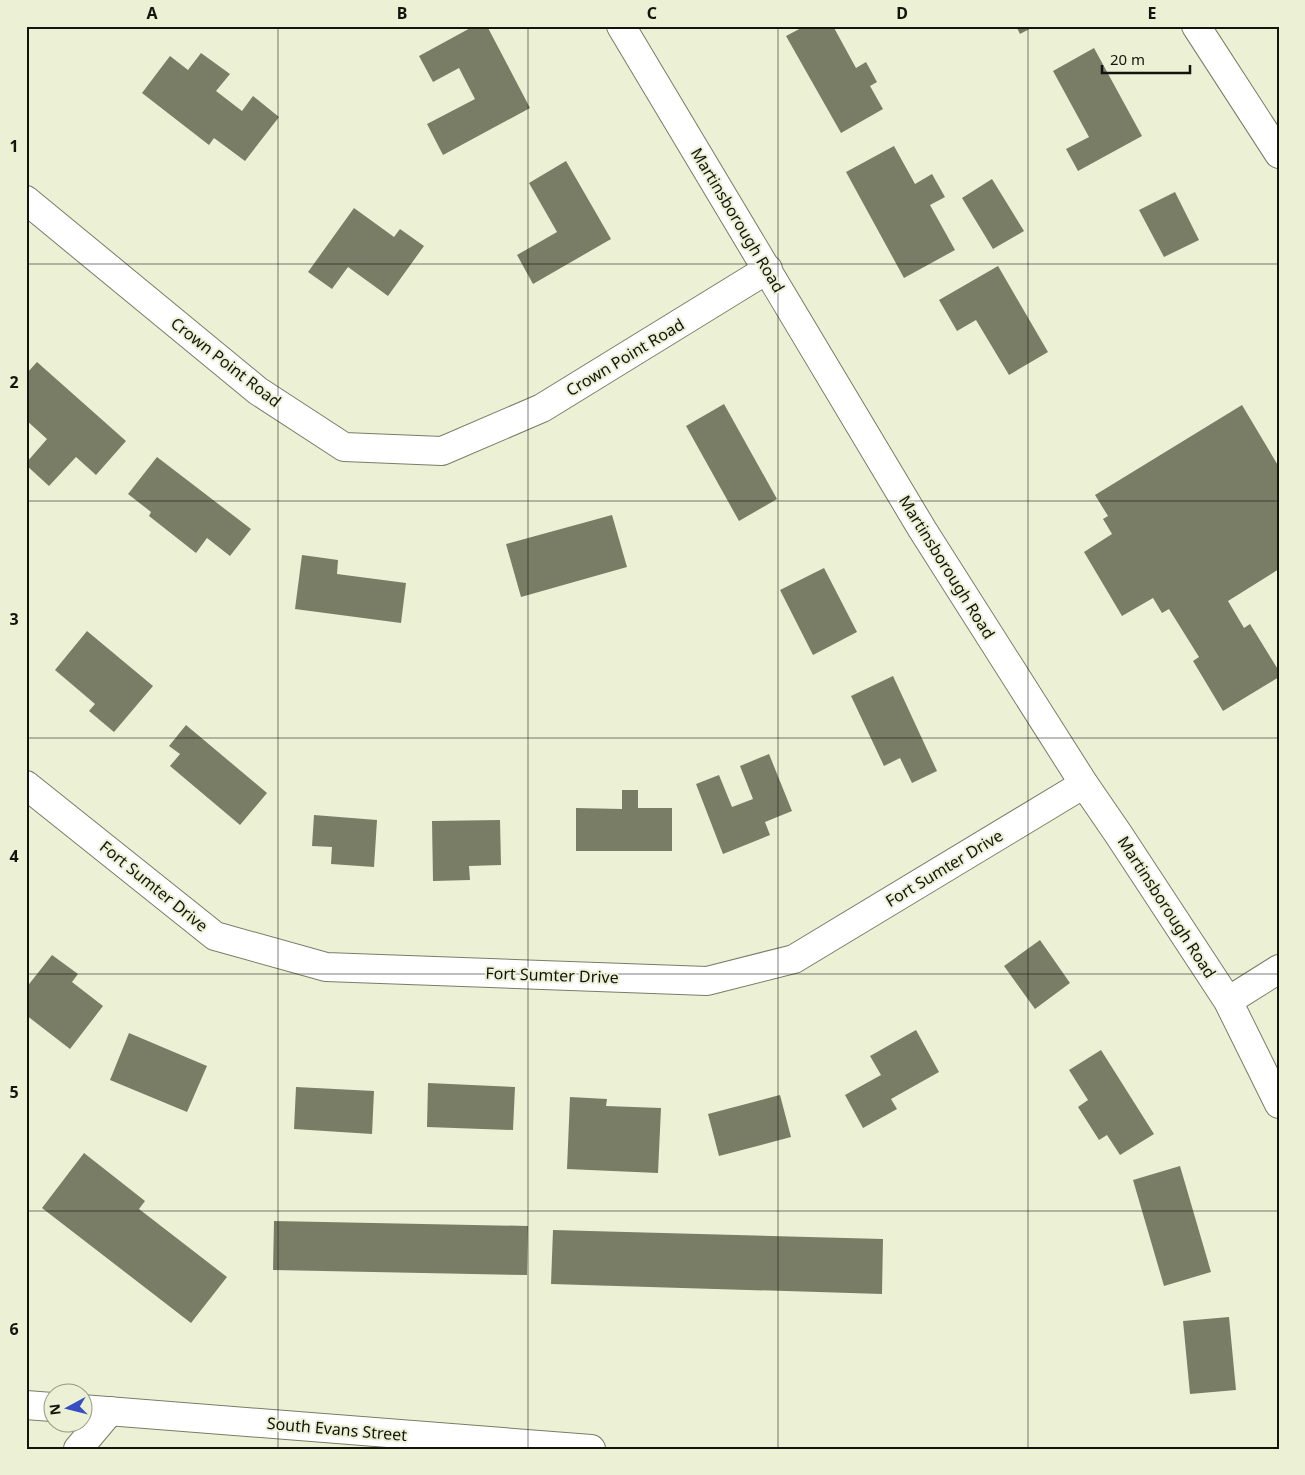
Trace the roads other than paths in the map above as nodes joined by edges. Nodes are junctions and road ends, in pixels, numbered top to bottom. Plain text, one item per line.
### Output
1 (621, 26) edge
2 (1196, 26) edge
3 (1279, 154) edge
4 (26, 200) edge
5 (768, 270) junction
6 (1084, 784) junction
7 (26, 785) edge
8 (1279, 969) edge
9 (1228, 1001) junction
10 (1279, 1104) edge
11 (26, 1405) edge
12 (42, 1406) edge
13 (92, 1410) edge
14 (110, 1411) junction
15 (78, 1449) edge
16 (591, 1449) edge

1 - 5 main road, Martinsborough Road
2 - 3 main road
4 - 5 main road, Crown Point Road
5 - 6 main road, Martinsborough Road
6 - 7 main road, Fort Sumter Drive
6 - 9 main road, Martinsborough Road
8 - 9 main road
9 - 10 main road, Martinsborough Road
11 - 12 main road
13 - 14 main road, South Evans Street
14 - 15 main road
14 - 16 main road, South Evans Street

